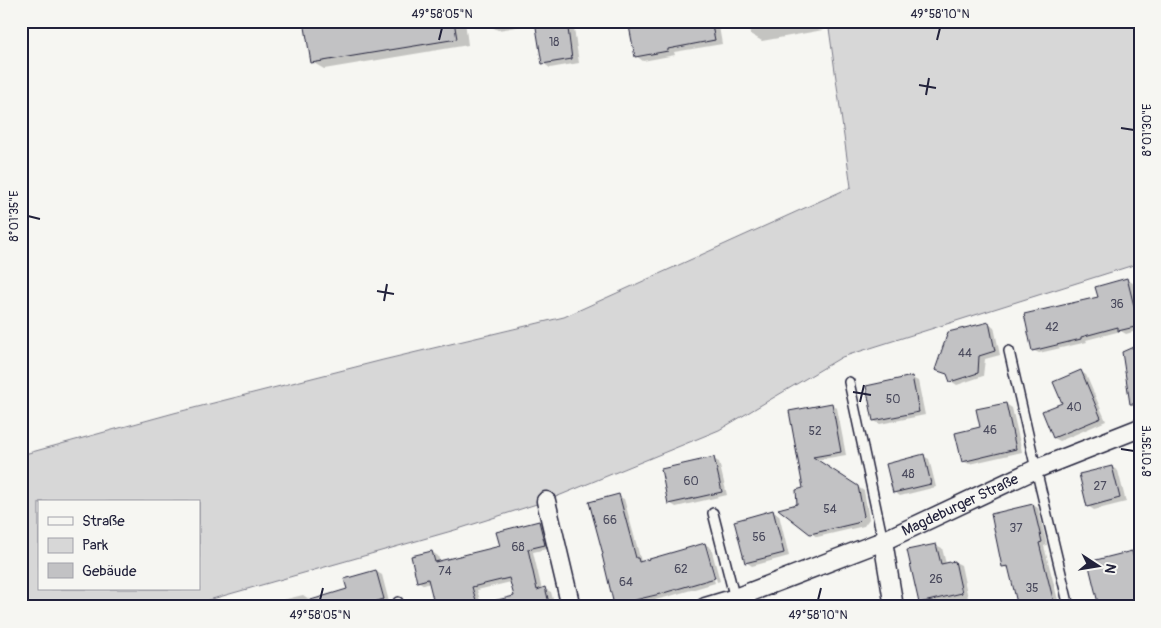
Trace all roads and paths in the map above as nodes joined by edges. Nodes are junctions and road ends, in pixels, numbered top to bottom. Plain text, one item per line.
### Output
1 (1009, 351) dead end
2 (849, 382) dead end
3 (1140, 428) edge
4 (1036, 469) junction
5 (546, 501) dead end
6 (714, 513) dead end
7 (883, 540) junction
8 (736, 602) edge
9 (571, 607) edge
10 (705, 607) edge
11 (894, 607) edge
12 (1069, 607) edge

1 - 4 lane, Magdeburger Straße
2 - 7 lane, Magdeburger Straße
3 - 4 street, Magdeburger Straße
4 - 7 street, Magdeburger Straße
4 - 12 lane, Magdeburger Straße
5 - 9 street
6 - 8 lane
7 - 8 street, Magdeburger Straße
7 - 11 street
8 - 10 street, Magdeburger Straße

